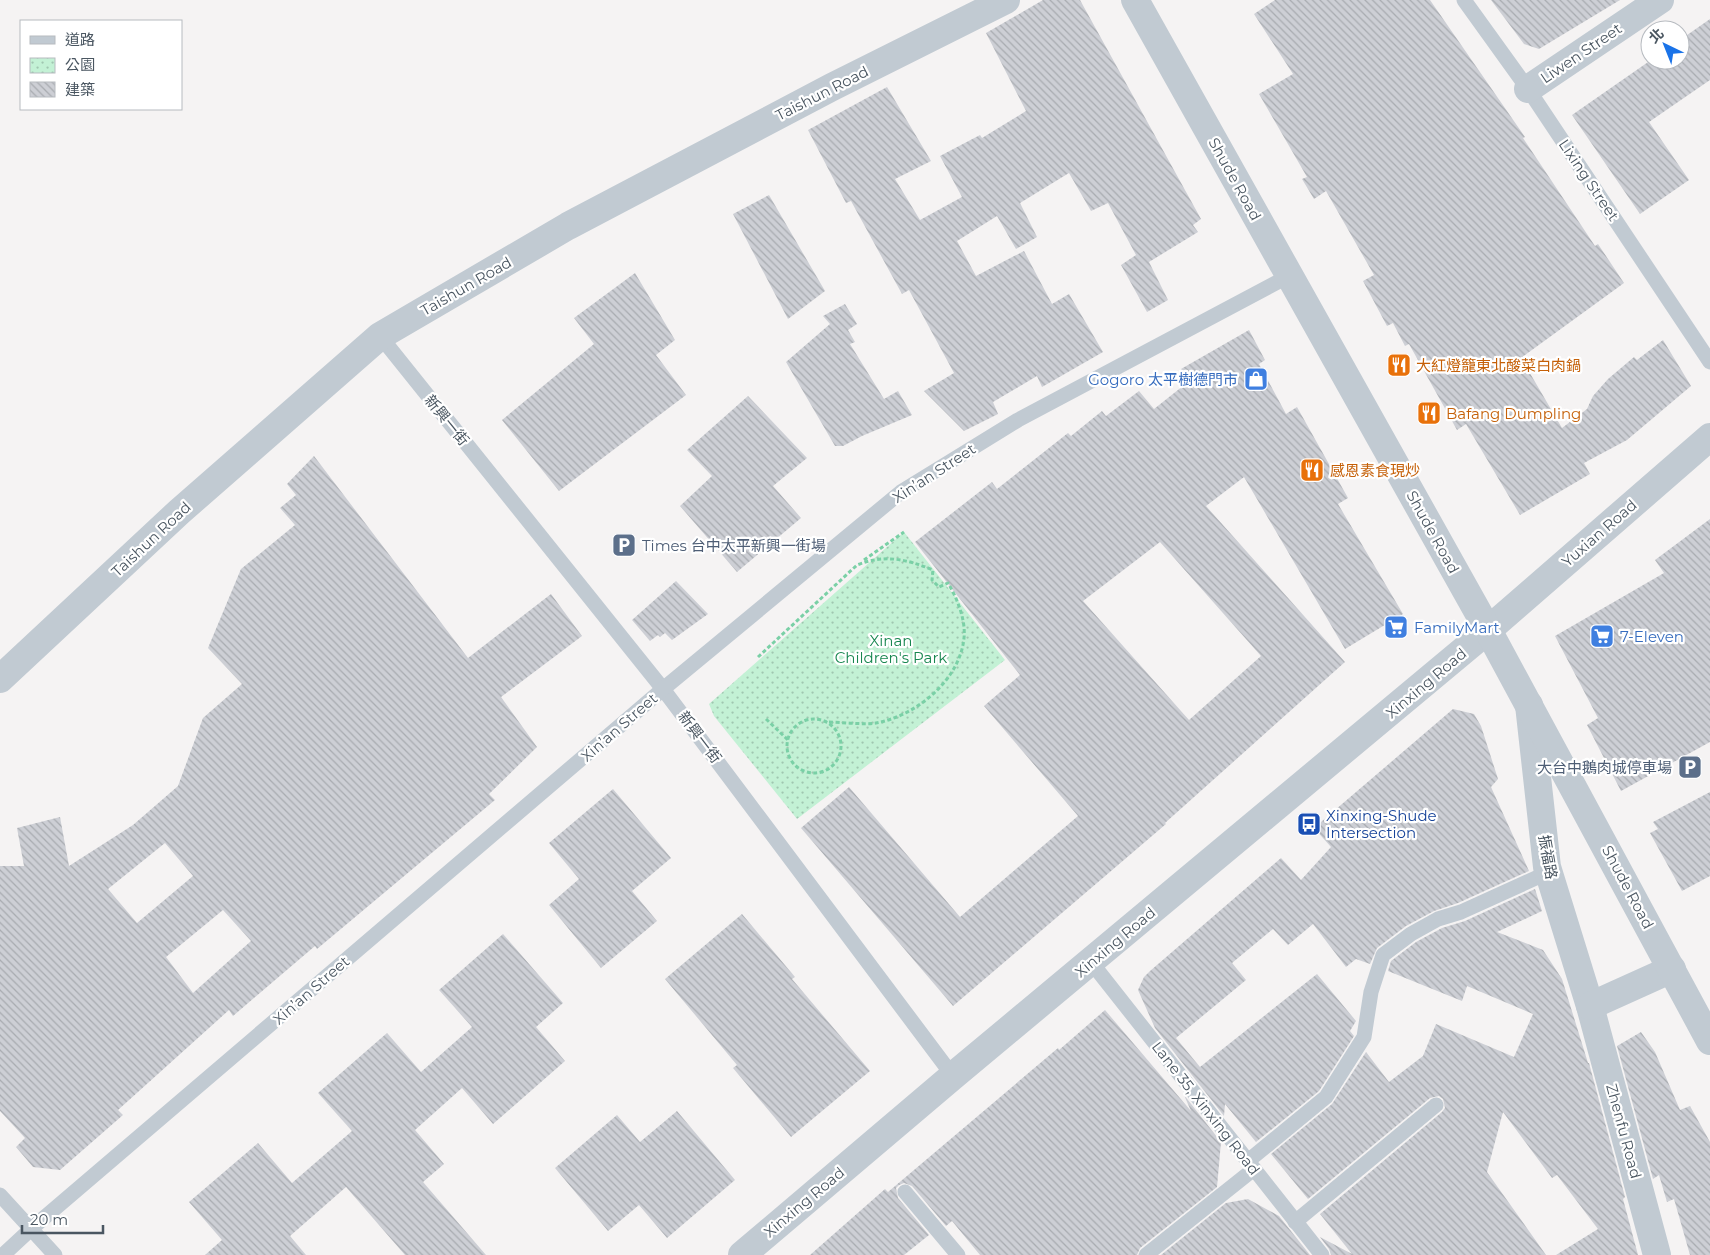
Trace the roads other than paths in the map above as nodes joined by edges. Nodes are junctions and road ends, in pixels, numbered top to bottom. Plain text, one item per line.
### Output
1 (1006, 0) edge
2 (1135, 0) edge
3 (1464, 0) edge
4 (1660, 0) edge
5 (1528, 89) junction
6 (1290, 276) junction
7 (380, 336) junction
8 (1710, 362) edge
9 (1710, 436) edge
10 (1488, 630) junction
11 (0, 680) edge
12 (663, 689) junction
13 (1529, 704) junction
14 (1548, 872) junction
15 (1091, 962) junction
16 (1672, 969) junction
17 (1590, 1006) junction
18 (1709, 1036) edge
19 (953, 1076) junction
20 (1436, 1105) dead end
21 (1251, 1165) junction
22 (905, 1192) dead end
23 (0, 1195) edge
24 (1295, 1222) junction
25 (31, 1229) junction
26 (3, 1255) edge
27 (55, 1255) edge
28 (742, 1255) edge
29 (958, 1255) edge
30 (1146, 1255) edge
31 (1322, 1255) edge
32 (1657, 1255) edge

1 - 7 street, Taishun Road
2 - 6 street, Shude Road
3 - 5 lane, Lixing Street
4 - 5 street, Liwen Street
5 - 8 lane, Lixing Street
6 - 10 street, Shude Road
6 - 12 lane, Xin’an Street
7 - 11 street, Taishun Road
7 - 12 lane, 新興一街
9 - 10 street, Yuxian Road
10 - 13 street, Shude Road
10 - 15 street, Xinxing Road
12 - 19 lane, 新興一街
12 - 25 lane, Xin’an Street
13 - 14 street, 振福路
13 - 16 street, Shude Road
14 - 17 street, 振福路
14 - 21 lane
15 - 19 street, Xinxing Road
15 - 21 lane, Lane 35, Xinxing Road
16 - 17 street
16 - 18 street, Shude Road
17 - 32 street, Zhenfu Road
19 - 28 street, Xinxing Road
20 - 24 lane
21 - 24 lane, Lane 35, Xinxing Road
21 - 30 lane
22 - 29 lane
23 - 25 lane
24 - 31 lane, Lane 35, Xinxing Road
25 - 26 lane, Xin’an Street
25 - 27 lane

